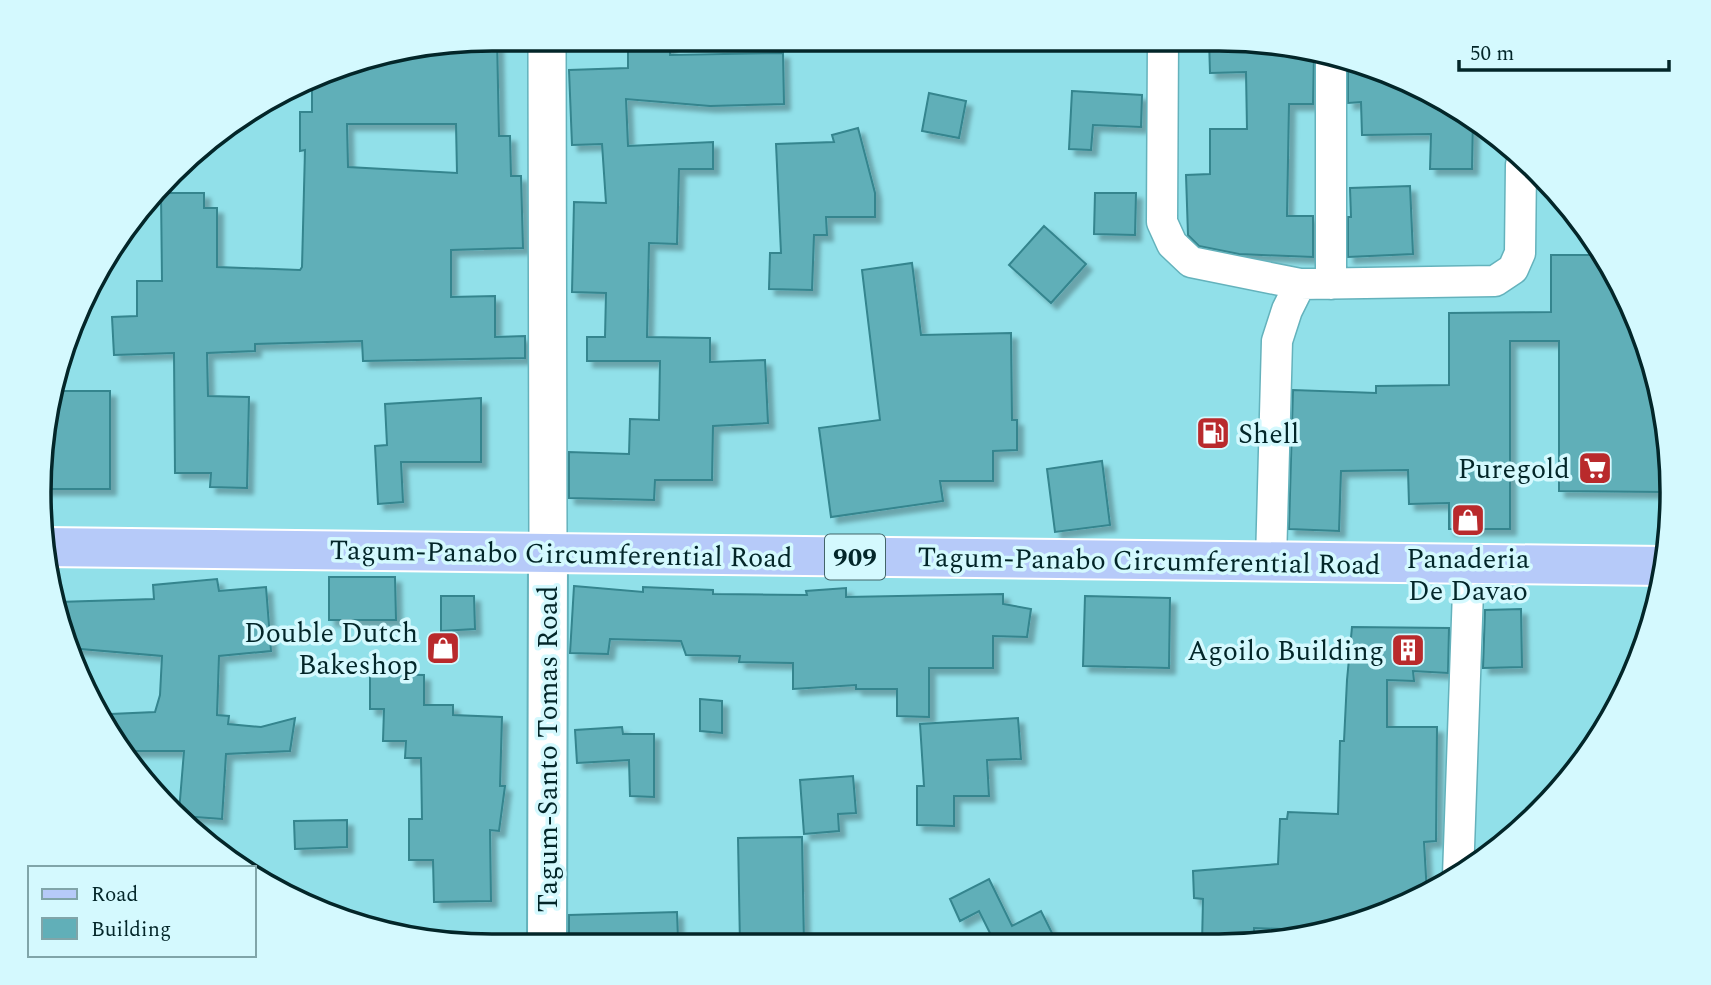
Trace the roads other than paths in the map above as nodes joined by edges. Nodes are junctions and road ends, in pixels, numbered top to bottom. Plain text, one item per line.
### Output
1 (547, 51) edge
2 (1163, 51) edge
3 (1331, 66) edge
4 (1521, 170) edge
5 (1300, 284) junction
6 (1331, 284) junction
7 (55, 547) edge
8 (548, 553) junction
9 (1270, 561) junction
10 (1469, 562) junction
11 (1654, 566) edge
12 (1458, 863) edge
13 (547, 934) edge

1 - 8 street
2 - 5 street
3 - 6 street
4 - 6 street
5 - 6 street
5 - 9 street
7 - 8 main road, Tagum-Panabo Circumferential Road / 909
8 - 9 main road, Tagum-Panabo Circumferential Road / 909
8 - 13 main road, Tagum-Santo Tomas Road
9 - 10 main road, Tagum-Panabo Circumferential Road / 909
10 - 11 main road, Tagum-Panabo Circumferential Road / 909
10 - 12 street

